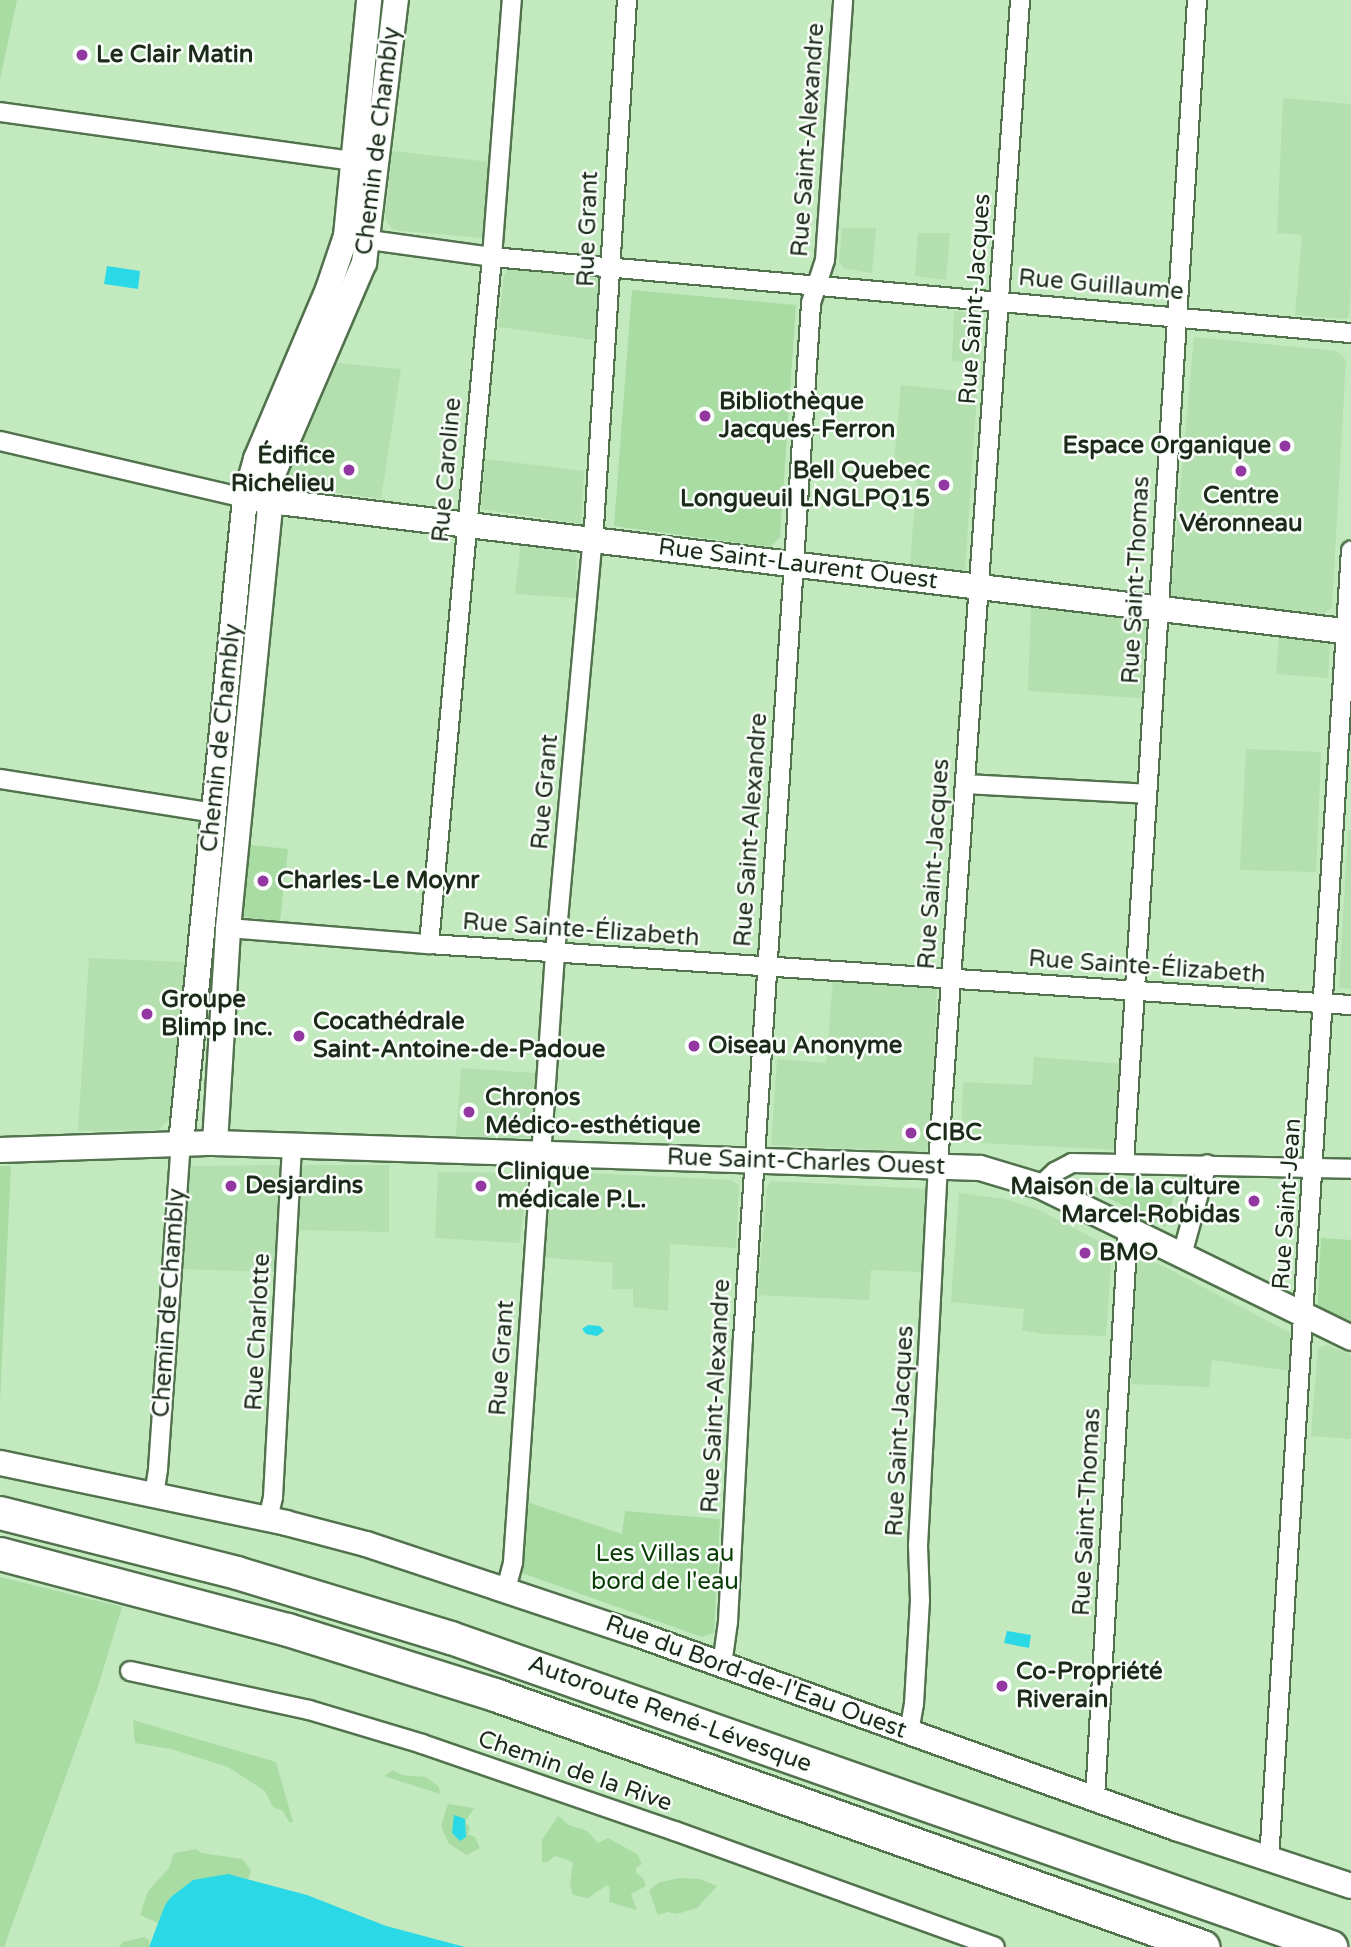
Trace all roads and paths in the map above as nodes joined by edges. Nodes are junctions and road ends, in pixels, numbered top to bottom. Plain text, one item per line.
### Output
1 (369, 0) edge
2 (396, 0) edge
3 (512, 0) edge
4 (627, 0) edge
5 (843, 0) edge
6 (1020, 0) edge
7 (1197, 0) edge
8 (0, 112) edge
9 (354, 161) junction
10 (357, 238) junction
11 (492, 257) junction
12 (612, 267) junction
13 (818, 284) junction
14 (999, 301) junction
15 (1177, 316) junction
16 (1351, 333) edge
17 (0, 441) edge
18 (245, 498) junction
19 (270, 500) junction
20 (467, 523) junction
21 (592, 539) junction
22 (1351, 551) edge
23 (794, 564) junction
24 (976, 586) junction
25 (1160, 609) junction
26 (1349, 632) edge
27 (0, 779) edge
28 (965, 784) junction
29 (1147, 794) junction
30 (214, 814) junction
31 (228, 928) junction
32 (429, 944) junction
33 (555, 953) junction
34 (767, 967) junction
35 (951, 979) junction
36 (1135, 991) junction
37 (1324, 1004) junction
38 (1351, 1005) edge
39 (215, 1143) junction
40 (181, 1144) junction
41 (292, 1146) junction
42 (0, 1150) edge
43 (540, 1155) junction
44 (754, 1161) junction
45 (1124, 1164) junction
46 (1207, 1164) junction
47 (938, 1166) junction
48 (1313, 1168) junction
49 (1351, 1169) edge
50 (1040, 1186) junction
51 (1128, 1229) junction
52 (1182, 1255) junction
53 (1304, 1316) junction
54 (1351, 1338) edge
55 (0, 1463) edge
56 (153, 1495) junction
57 (0, 1513) edge
58 (268, 1519) junction
59 (0, 1554) edge
60 (506, 1589) junction
61 (722, 1665) junction
62 (130, 1671) dead end
63 (909, 1732) junction
64 (1095, 1798) junction
65 (1269, 1860) junction
66 (1351, 1886) edge
67 (995, 1947) edge
68 (1203, 1947) edge
69 (1331, 1947) edge

1 - 9 street, Chemin de Chambly
2 - 10 street, Chemin de Chambly
3 - 11 street, Rue Caroline
4 - 12 street, Rue Grant
5 - 13 street, Rue Saint-Alexandre
6 - 14 street, Rue Saint-Jacques
7 - 15 street, Rue Saint-Thomas
8 - 9 street
9 - 10 street, Chemin de Chambly
10 - 11 street, Rue Guillaume
10 - 18 street, Chemin de Chambly
10 - 19 street, Chemin de Chambly
11 - 12 street, Rue Guillaume
11 - 20 street, Rue Caroline
12 - 13 street, Rue Guillaume
12 - 21 street, Rue Grant
13 - 14 street, Rue Guillaume
13 - 23 street, Rue Saint-Alexandre
14 - 15 street, Rue Guillaume
14 - 24 street, Rue Saint-Jacques
15 - 16 street, Rue Guillaume
15 - 25 street, Rue Saint-Thomas
17 - 18 street
18 - 19 street, Rue Saint-Laurent Ouest
18 - 30 street, Chemin de Chambly
19 - 20 street, Rue Saint-Laurent Ouest
19 - 31 street, Chemin de Chambly
20 - 21 street, Rue Saint-Laurent Ouest
20 - 32 street, Rue Caroline
21 - 23 street, Rue Saint-Laurent Ouest
21 - 33 street, Rue Grant
22 - 26 street, Rue Saint-Jean
23 - 24 street, Rue Saint-Laurent Ouest
23 - 34 street, Rue Saint-Alexandre
24 - 25 street, Rue Saint-Laurent Ouest
24 - 28 street, Rue Saint-Jacques
25 - 26 street, Rue Saint-Laurent Ouest
25 - 29 street, Rue Saint-Thomas
26 - 37 street, Rue Saint-Jean
27 - 30 street
28 - 29 street
28 - 35 street, Rue Saint-Jacques
29 - 36 street, Rue Saint-Thomas
30 - 40 street, Chemin de Chambly
31 - 32 street, Rue Sainte-Élizabeth
31 - 39 street, Chemin de Chambly
32 - 33 street, Rue Sainte-Élizabeth
33 - 34 street, Rue Sainte-Élizabeth
33 - 43 street, Rue Grant
34 - 35 street, Rue Sainte-Élizabeth
34 - 44 street, Rue Saint-Alexandre
35 - 36 street, Rue Sainte-Élizabeth
35 - 47 street, Rue Saint-Jacques
36 - 37 street, Rue Sainte-Élizabeth
36 - 45 street, Rue Saint-Thomas
37 - 38 street, Rue Sainte-Élizabeth
37 - 48 street, Rue Saint-Jean
39 - 40 street, Rue Saint-Charles Ouest
39 - 41 street, Rue Saint-Charles Ouest
40 - 42 street, Rue Saint-Charles Ouest
40 - 56 street, Chemin de Chambly
41 - 43 street, Rue Saint-Charles Ouest
41 - 58 street, Rue Charlotte
43 - 44 street, Rue Saint-Charles Ouest
43 - 60 street, Rue Grant
44 - 47 street, Rue Saint-Charles Ouest
44 - 61 street, Rue Saint-Alexandre
45 - 46 street
45 - 50 street
46 - 48 street
46 - 52 street
47 - 50 street, Rue Saint-Charles Ouest
47 - 63 street, Rue Saint-Jacques
48 - 49 street
48 - 53 street, Rue Saint-Jean
50 - 51 street, Rue Saint-Charles Ouest
51 - 52 street, Rue Saint-Charles Ouest
51 - 64 street, Rue Saint-Thomas
52 - 53 street, Rue Saint-Charles Ouest
53 - 54 street, Rue Saint-Charles Ouest
53 - 65 street, Rue Saint-Jean
55 - 56 street, Rue du Bord-de-l'Eau Ouest
56 - 58 street, Rue du Bord-de-l'Eau Ouest
57 - 69 highway, Autoroute René-Lévesque
58 - 60 street, Rue du Bord-de-l'Eau Ouest
59 - 68 highway, Autoroute René-Lévesque
60 - 61 street, Rue du Bord-de-l'Eau Ouest
61 - 63 street, Rue du Bord-de-l'Eau Ouest
62 - 67 street, Chemin de la Rive
63 - 64 street, Rue du Bord-de-l'Eau Ouest
64 - 65 street, Rue du Bord-de-l'Eau Ouest
65 - 66 street, Rue du Bord-de-l'Eau Ouest

